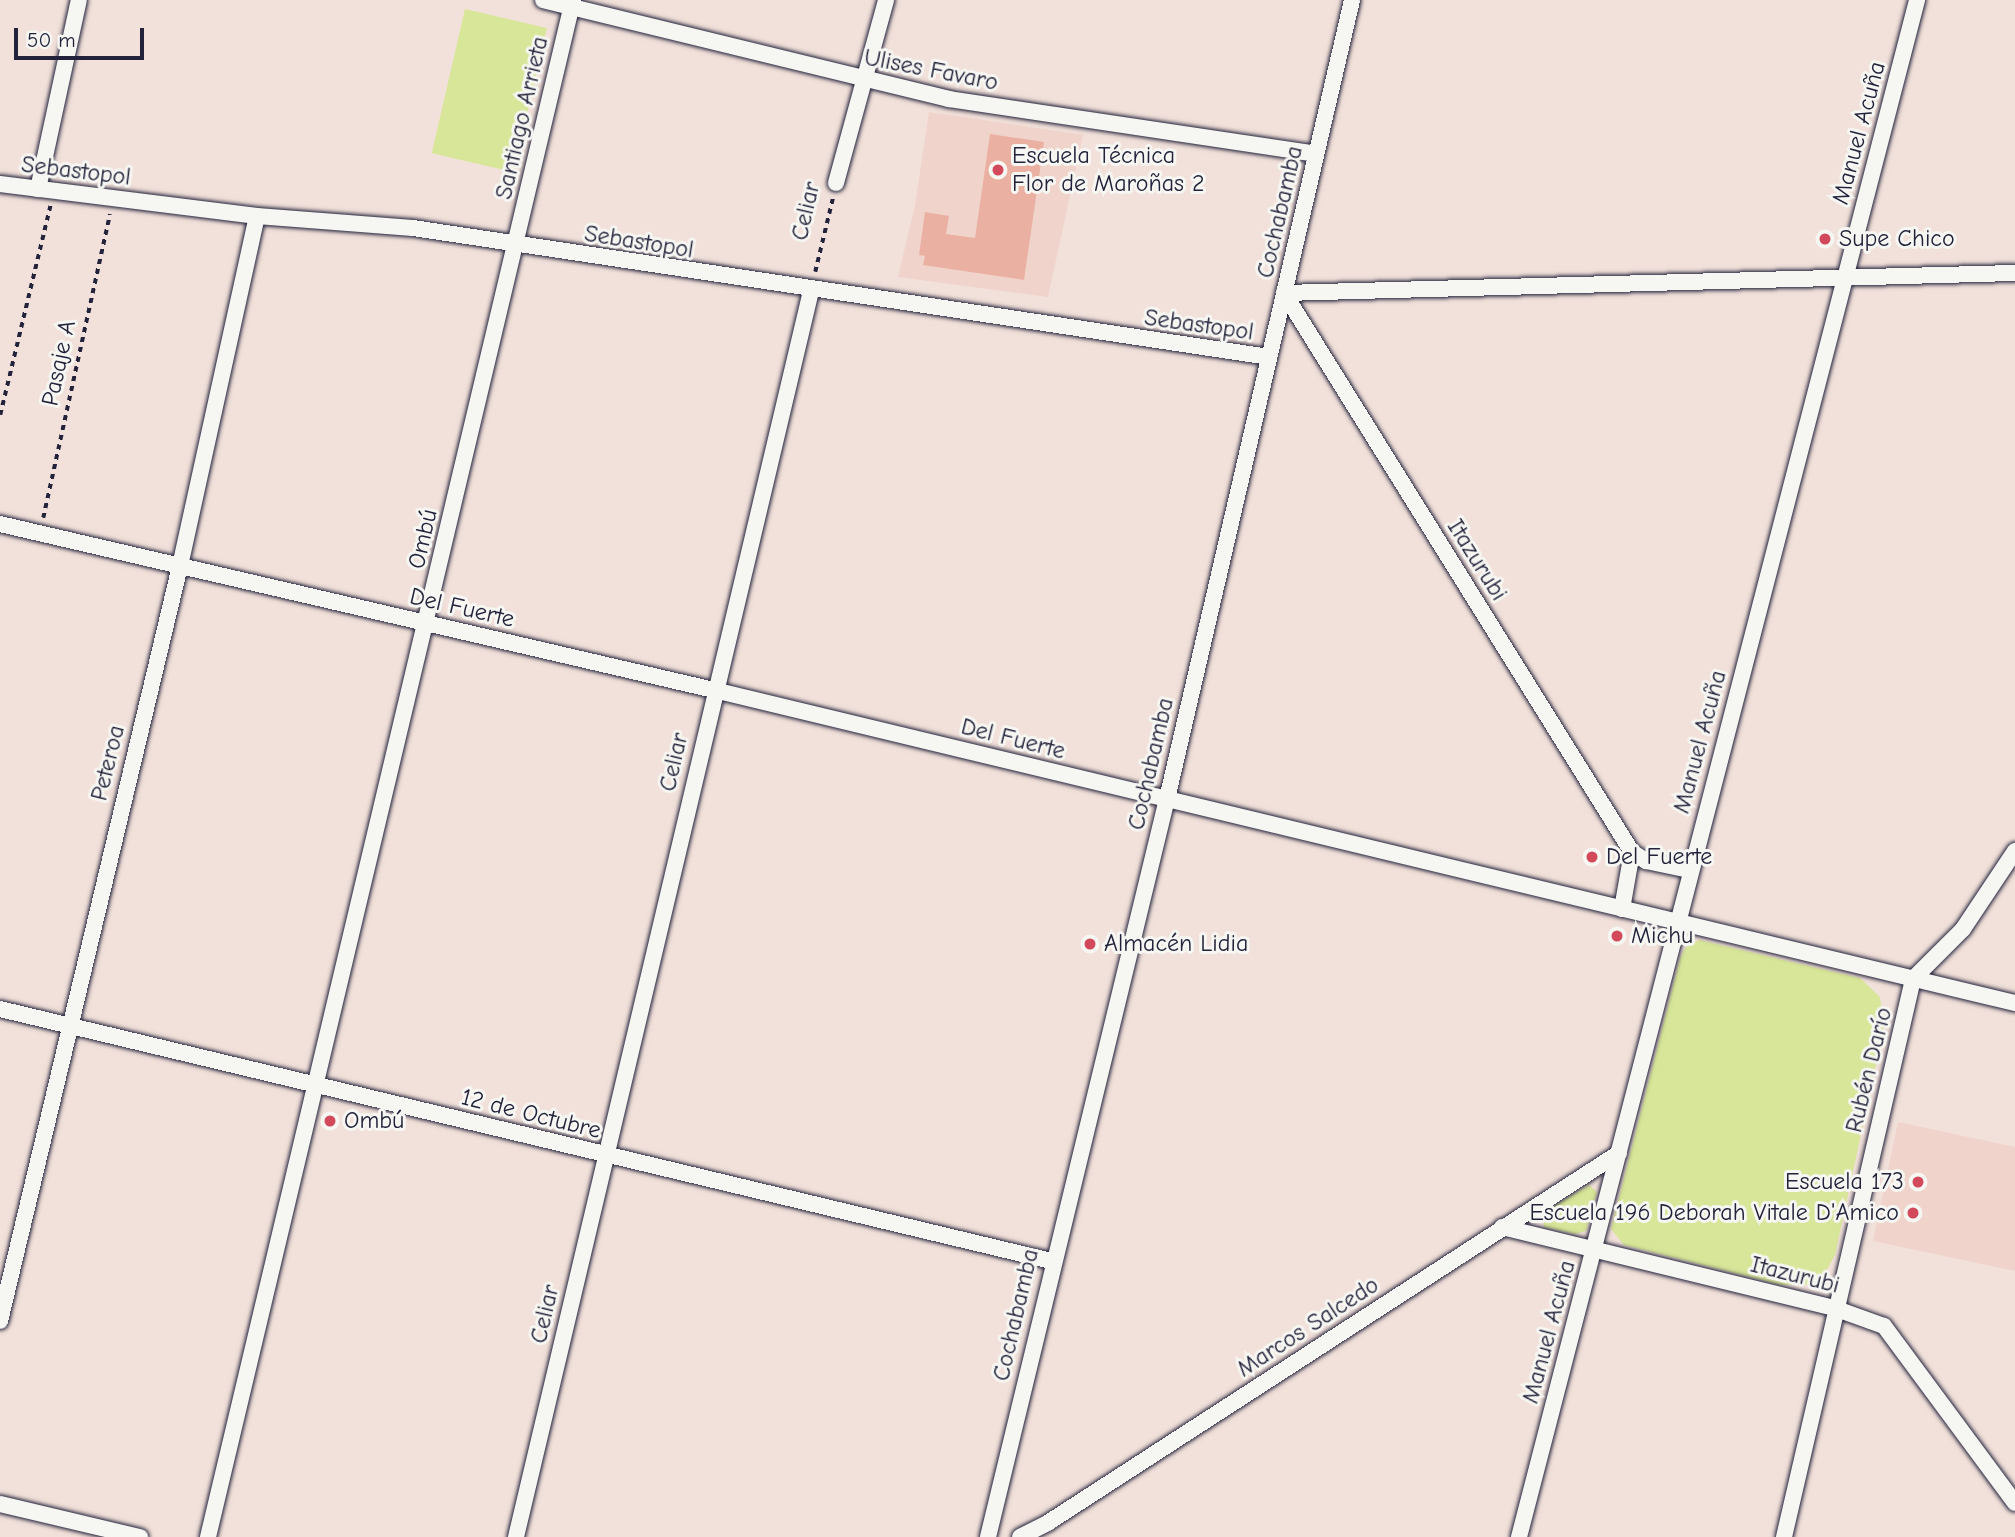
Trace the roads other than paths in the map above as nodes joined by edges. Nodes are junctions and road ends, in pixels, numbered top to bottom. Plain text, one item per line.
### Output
1 (79, 0) edge
2 (543, 0) edge
3 (886, 0) edge
4 (1352, 0) edge
5 (1917, 0) edge
6 (572, 3) edge
7 (864, 82) junction
8 (1316, 154) junction
9 (836, 183) road end
10 (0, 184) edge
11 (46, 190) junction
12 (257, 216) junction
13 (516, 246) junction
14 (2015, 272) edge
15 (1845, 276) junction
16 (811, 291) junction
17 (1284, 293) junction
18 (1269, 357) junction
19 (0, 524) edge
20 (180, 566) junction
21 (426, 623) junction
22 (714, 690) junction
23 (1167, 799) junction
24 (2015, 851) edge
25 (1632, 852) junction
26 (1690, 870) junction
27 (1622, 909) junction
28 (1678, 922) junction
29 (1913, 979) junction
30 (2015, 1003) edge
31 (0, 1009) edge
32 (67, 1025) junction
33 (316, 1085) junction
34 (1619, 1153) junction
35 (606, 1155) junction
36 (1502, 1227) junction
37 (1594, 1249) junction
38 (1051, 1261) junction
39 (1835, 1308) junction
40 (0, 1321) edge
41 (2008, 1483) edge
42 (2015, 1503) edge
43 (0, 1504) edge
44 (141, 1537) edge
45 (208, 1537) edge
46 (516, 1537) edge
47 (988, 1537) edge
48 (1020, 1537) edge
49 (1519, 1537) edge
50 (1784, 1537) edge

1 - 11 street
2 - 6 street, Ulises Favaro
3 - 7 street, Celiar
4 - 8 street, Cochabamba
5 - 15 street, Manuel Acuña
6 - 7 street, Ulises Favaro
6 - 13 street, Santiago Arrieta
7 - 8 street, Ulises Favaro
7 - 9 street, Celiar
8 - 17 street, Cochabamba
10 - 11 street, Sebastopol
11 - 12 street, Sebastopol
12 - 13 street, Sebastopol
12 - 20 street, Peteroa
13 - 16 street, Sebastopol
13 - 21 street, Ombú
14 - 15 street
15 - 17 street
15 - 26 street, Manuel Acuña
16 - 18 street, Sebastopol
16 - 22 street, Celiar
17 - 18 street, Cochabamba
17 - 25 street, Itazurubi
18 - 23 street, Cochabamba
19 - 20 street, Del Fuerte
20 - 21 street, Del Fuerte
20 - 32 street, Peteroa
21 - 22 street, Del Fuerte
21 - 33 street, Ombú
22 - 23 street, Del Fuerte
22 - 35 street, Celiar
23 - 27 street, Del Fuerte
23 - 38 street, Cochabamba
24 - 29 street, Rubén Darío
25 - 26 street
25 - 27 street
26 - 28 street, Manuel Acuña
27 - 28 street, Del Fuerte
28 - 29 street, Del Fuerte
28 - 34 street, Manuel Acuña
29 - 30 street, Del Fuerte
29 - 39 street, Rubén Darío
31 - 32 street, 12 de Octubre
32 - 33 street, 12 de Octubre
32 - 40 street, Peteroa
33 - 35 street, 12 de Octubre
33 - 45 street, Ombú
34 - 36 street, Marcos Salcedo
34 - 37 street, Manuel Acuña
35 - 38 street, 12 de Octubre
35 - 46 street, Celiar
36 - 37 street, Itazurubi
36 - 48 street, Marcos Salcedo
37 - 39 street, Itazurubi
37 - 49 street, Manuel Acuña
38 - 47 street, Cochabamba
39 - 41 street, Itazurubi
39 - 50 street, Rubén Darío
41 - 42 street, Itazurubi
43 - 44 street

